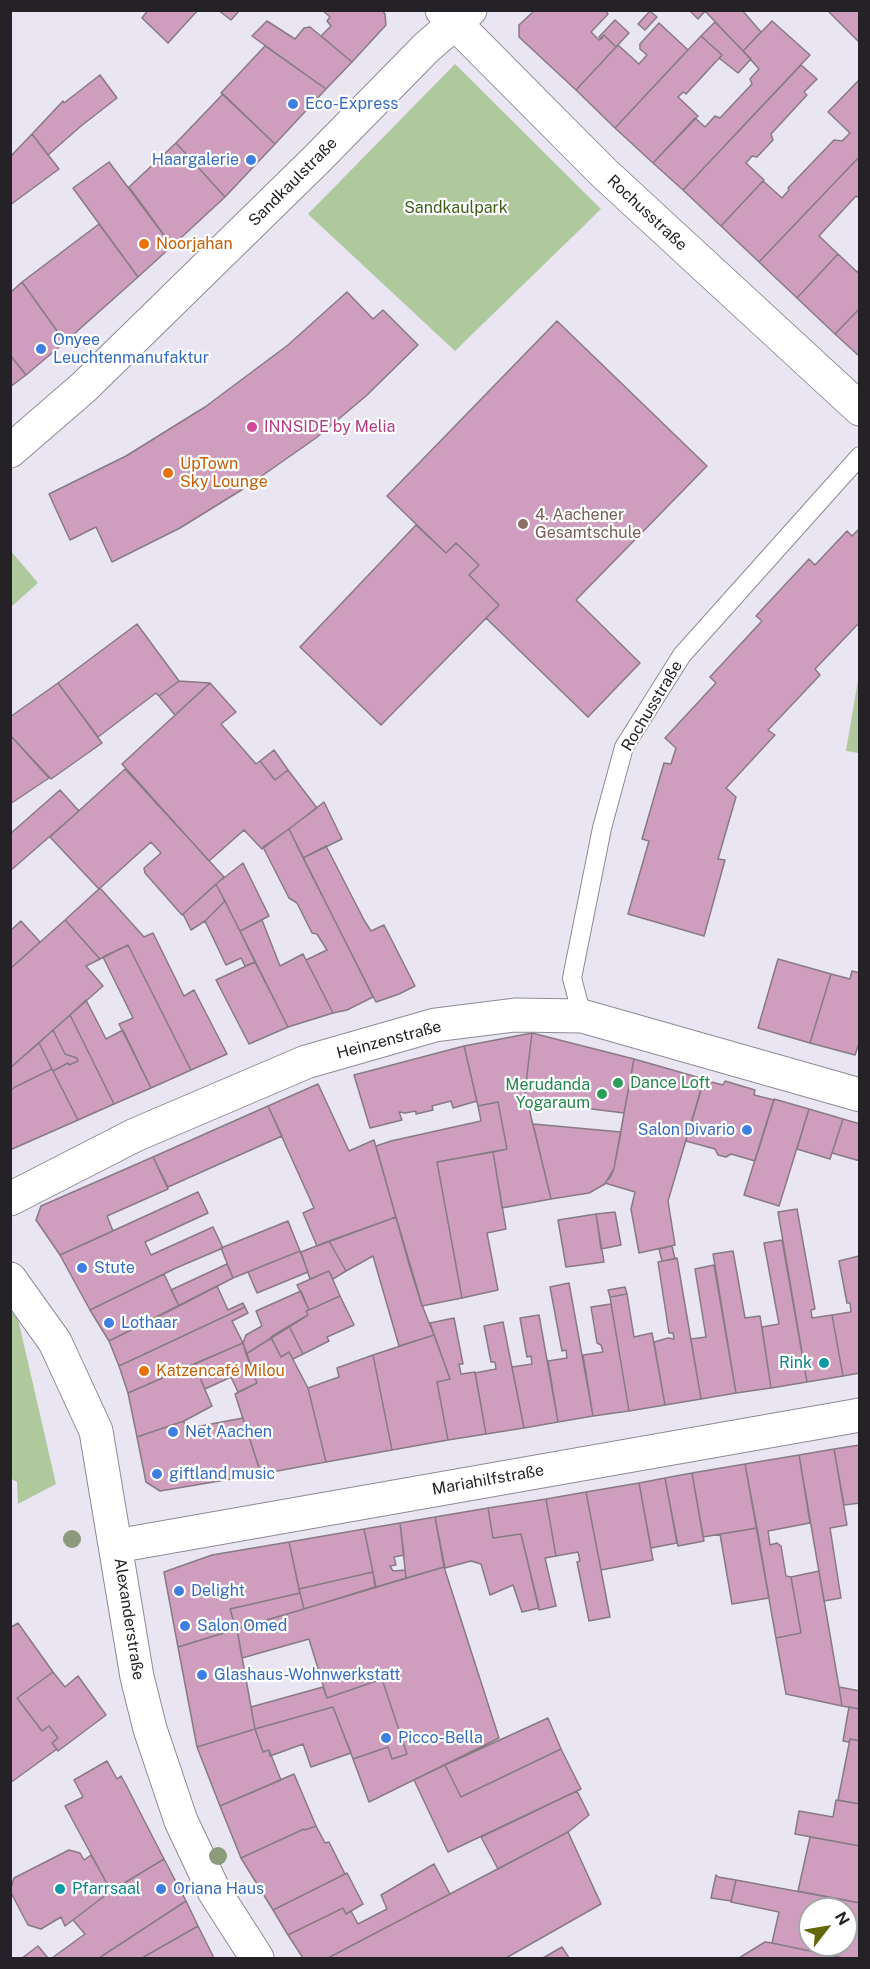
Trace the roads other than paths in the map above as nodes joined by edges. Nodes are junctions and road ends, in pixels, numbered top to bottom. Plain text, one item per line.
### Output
1 (456, 15) edge
2 (860, 408) edge
3 (10, 451) edge
4 (860, 456) edge
5 (582, 1016) junction
6 (860, 1095) edge
7 (10, 1199) edge
8 (10, 1279) edge
9 (860, 1415) edge
10 (116, 1546) junction
11 (257, 1959) edge

1 - 2 street, Rochusstraße
1 - 3 street, Sandkaulstraße
4 - 5 lane, Rochusstraße
5 - 6 street, Heinzenstraße
5 - 7 street, Heinzenstraße
8 - 10 street, Alexanderstraße
9 - 10 street, Mariahilfstraße
10 - 11 street, Alexanderstraße

